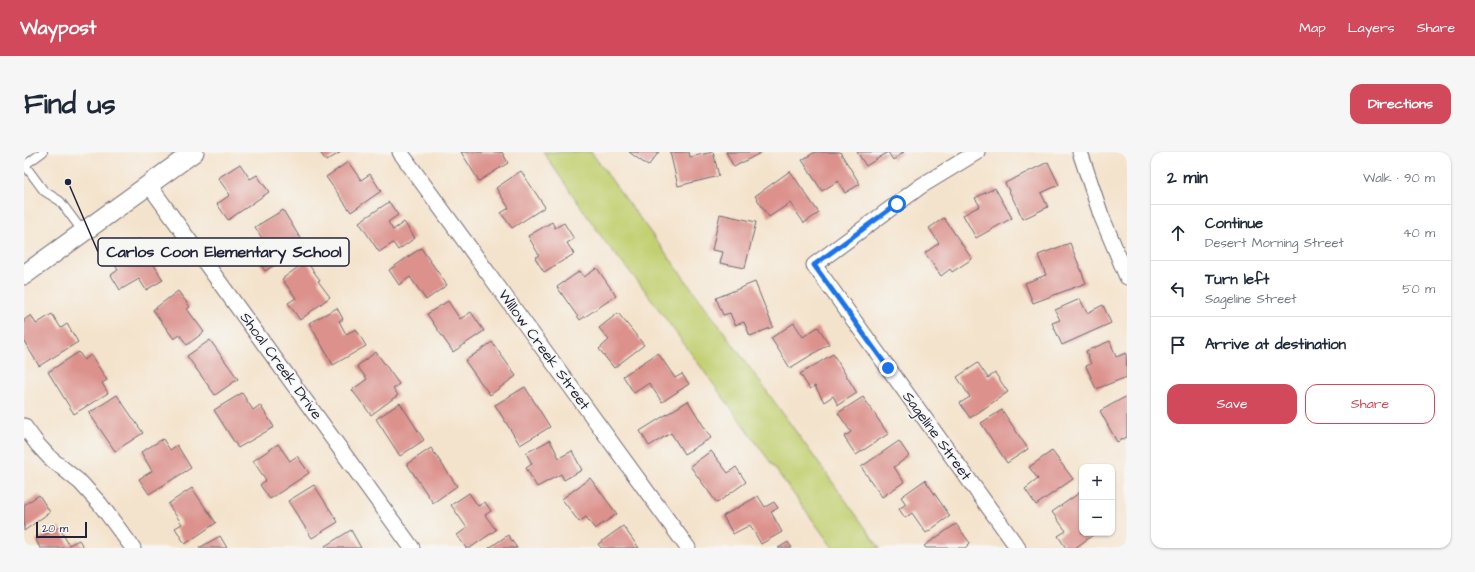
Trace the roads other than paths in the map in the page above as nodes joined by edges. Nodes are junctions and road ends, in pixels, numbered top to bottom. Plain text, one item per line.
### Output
1 (43, 152) edge
2 (192, 152) edge
3 (400, 152) edge
4 (977, 152) edge
5 (1080, 152) edge
6 (24, 165) edge
7 (149, 184) junction
8 (83, 232) junction
9 (24, 275) edge
10 (1127, 277) edge
11 (24, 426) edge
12 (133, 548) edge
13 (412, 548) edge
14 (688, 548) edge
15 (1018, 548) edge

1 - 6 lane
2 - 7 street
3 - 14 street, Willow Creek Street
4 - 15 street, Sageline Street
5 - 10 street
6 - 8 lane
7 - 8 street
7 - 13 street, Shoal Creek Drive
8 - 9 street
11 - 12 street

